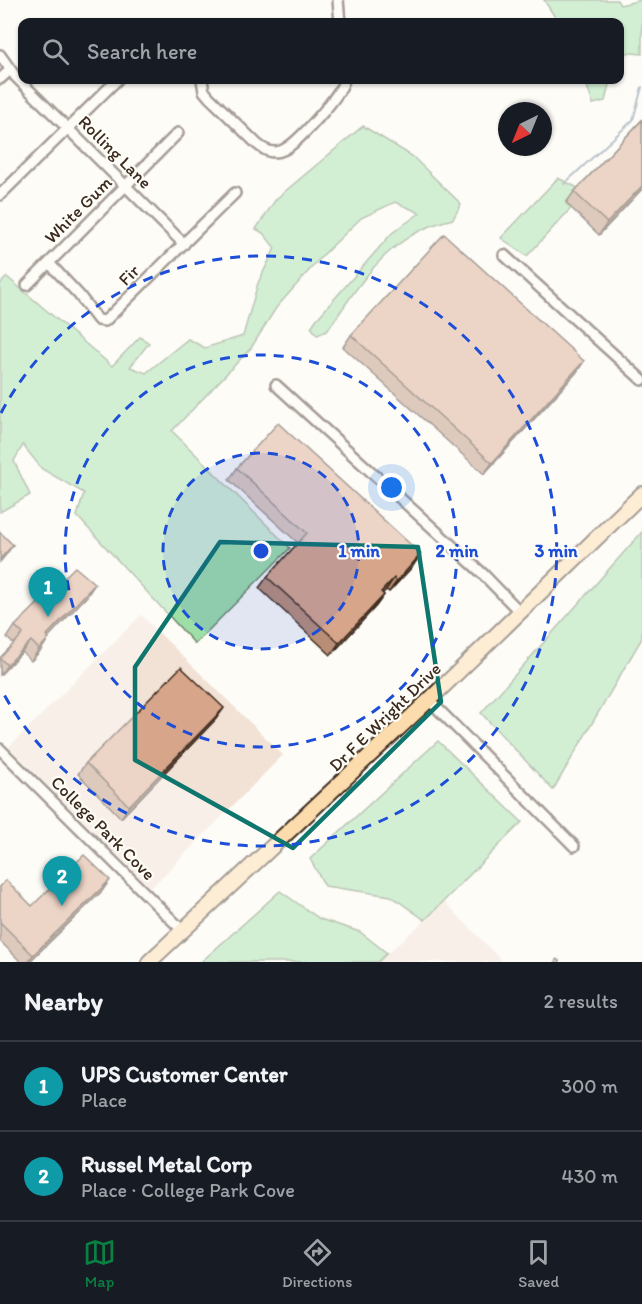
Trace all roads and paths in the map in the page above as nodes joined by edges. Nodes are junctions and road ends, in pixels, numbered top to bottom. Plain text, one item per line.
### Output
1 (338, 0) edge
2 (340, 18) edge
3 (0, 55) edge
4 (16, 73) edge
5 (0, 80) edge
6 (26, 84) edge
7 (113, 84) edge
8 (203, 84) edge
9 (342, 84) edge
10 (68, 128) junction
11 (178, 133) dead end
12 (126, 186) junction
13 (235, 193) dead end
14 (0, 195) edge
15 (184, 244) junction
16 (504, 255) dead end
17 (49, 263) junction
18 (27, 285) dead end
19 (642, 380) edge
20 (276, 385) dead end
21 (642, 494) edge
22 (520, 612) junction
23 (429, 700) junction
24 (0, 749) edge
25 (574, 846) dead end
26 (182, 930) junction
27 (149, 962) edge

1 - 2 street
3 - 4 street, Rolling Lane
4 - 5 street
6 - 10 street, Rolling Lane
7 - 10 street
8 - 9 street
10 - 12 street, Rolling Lane
10 - 14 street
11 - 12 street, White Gum
12 - 15 street, Rolling Lane
12 - 17 street, White Gum
13 - 15 street, Fir
15 - 17 street, Fir
16 - 19 street
17 - 18 street, White Gum
20 - 22 street
21 - 22 highway, Dr F E Wright Drive
22 - 23 highway, Dr F E Wright Drive
23 - 25 street
23 - 26 highway, Dr F E Wright Drive
24 - 26 street, College Park Cove
26 - 27 highway, Dr F E Wright Drive

